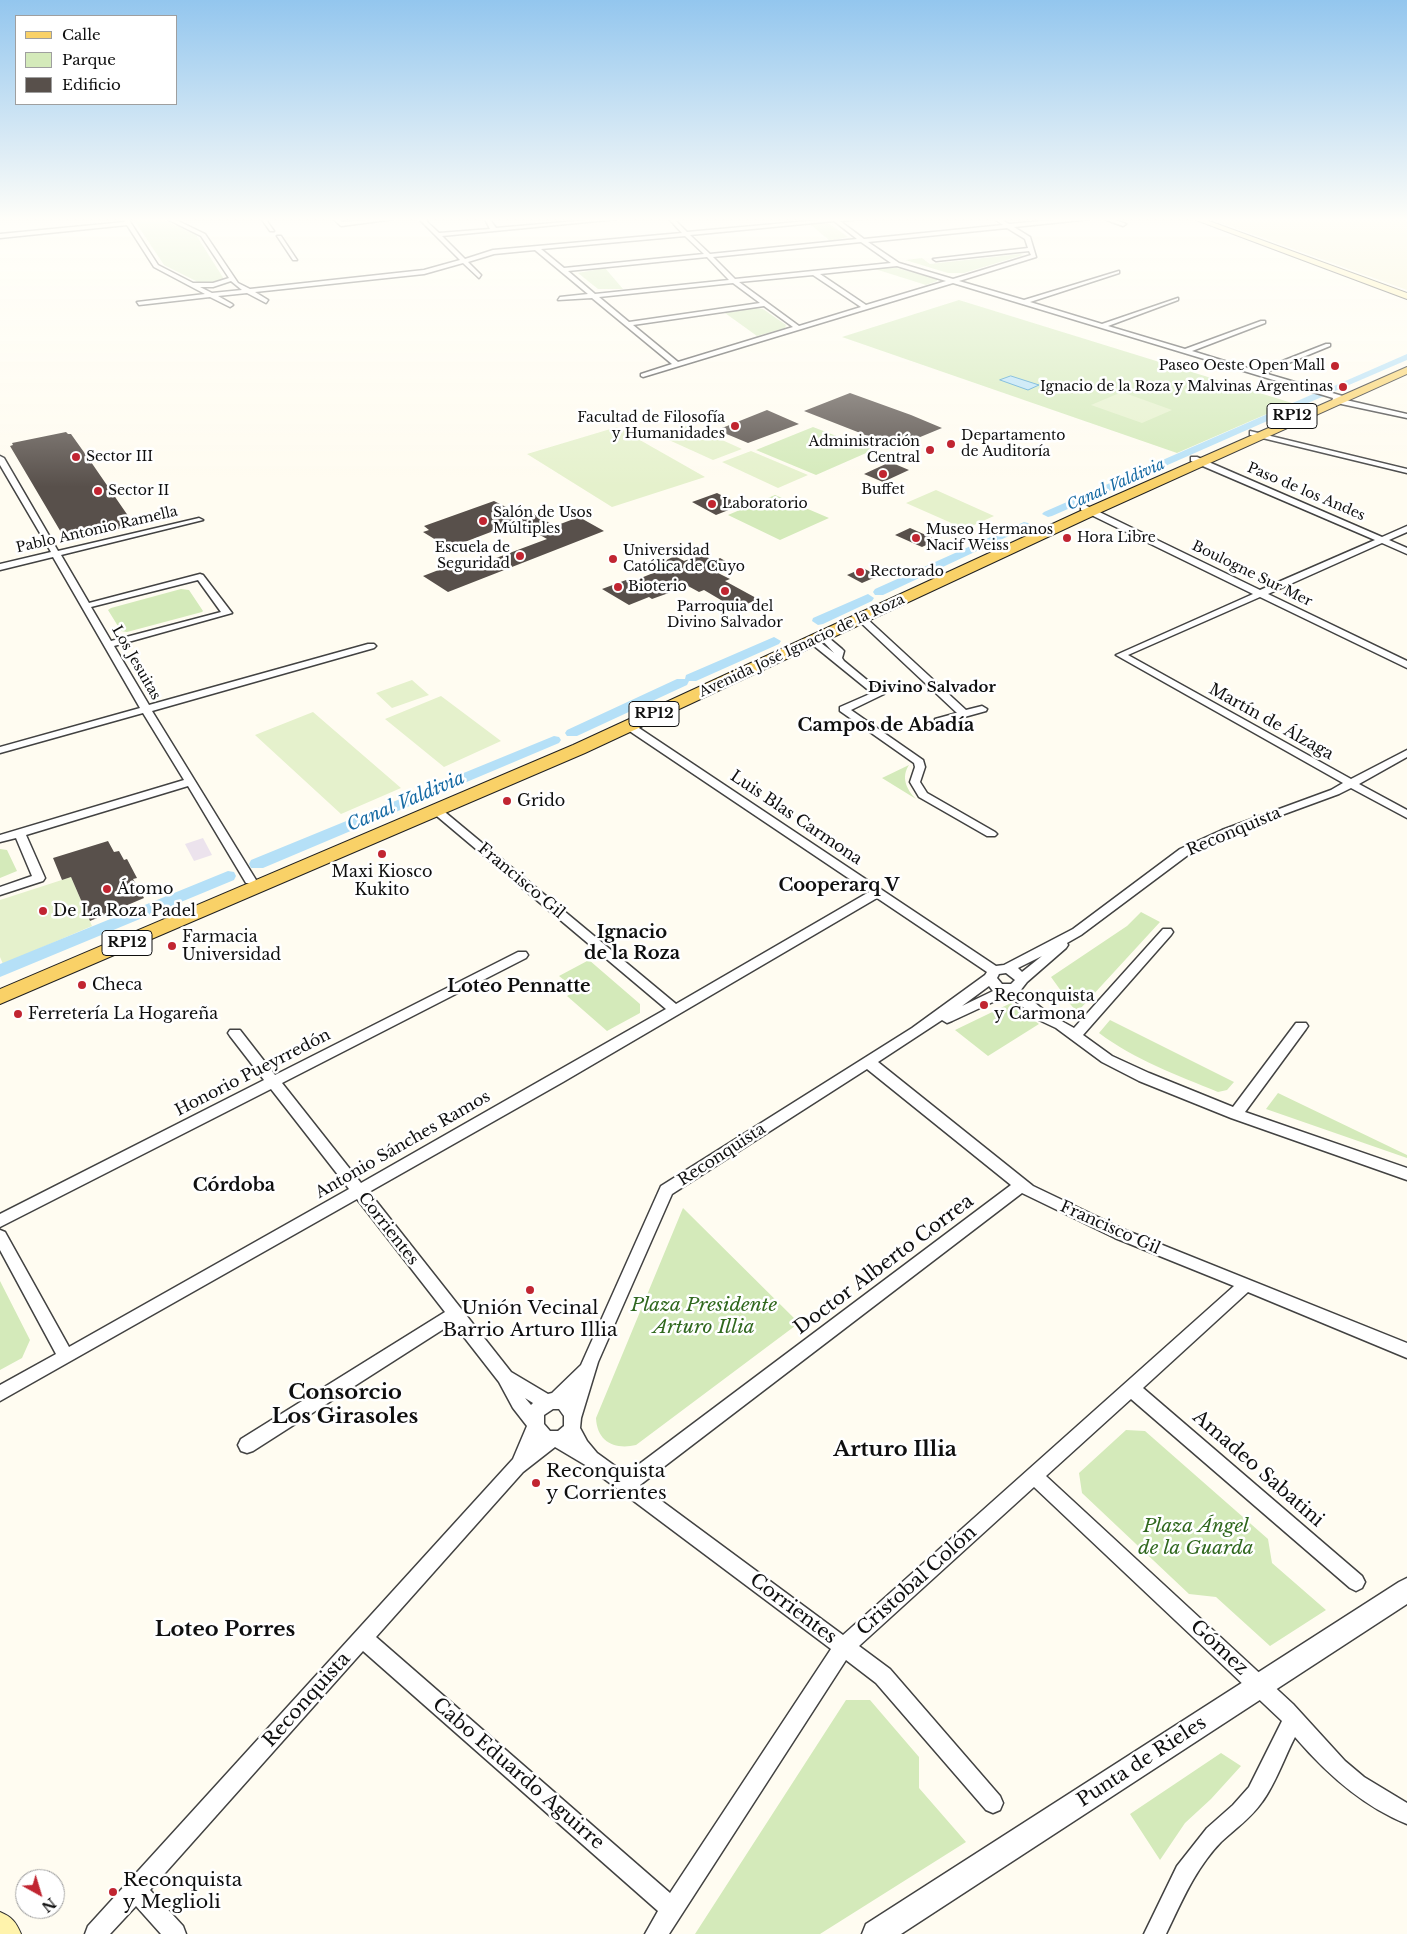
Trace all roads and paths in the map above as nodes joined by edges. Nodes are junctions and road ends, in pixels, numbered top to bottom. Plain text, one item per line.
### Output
1 (608, 307) edge
2 (743, 307) edge
3 (769, 307) edge
4 (1046, 307) edge
5 (1153, 307) edge
6 (866, 308) edge
7 (1263, 322) dead end
8 (628, 324) junction
9 (1105, 325) junction
10 (798, 328) junction
11 (1328, 345) dead end
12 (1189, 350) junction
13 (1407, 364) edge
14 (677, 365) junction
15 (1407, 370) edge
16 (1261, 372) junction
17 (643, 375) dead end
18 (1334, 395) junction
19 (1407, 416) edge
20 (1258, 434) junction
21 (0, 458) edge
22 (1198, 461) junction
23 (1407, 471) edge
24 (1088, 510) junction
25 (200, 520) dead end
26 (1407, 529) edge
27 (1382, 540) junction
28 (1407, 551) edge
29 (56, 554) junction
30 (0, 567) edge
31 (1260, 594) junction
32 (86, 606) junction
33 (862, 619) junction
34 (818, 639) junction
35 (109, 645) junction
36 (371, 646) dead end
37 (1407, 665) edge
38 (146, 709) junction
39 (982, 709) dead end
40 (964, 714) junction
41 (938, 721) dead end
42 (629, 726) junction
43 (0, 750) edge
44 (1407, 753) edge
45 (190, 782) junction
46 (1352, 784) junction
47 (436, 810) junction
48 (1407, 815) edge
49 (20, 833) junction
50 (990, 834) dead end
51 (0, 840) edge
52 (250, 880) junction
53 (0, 891) edge
54 (878, 892) junction
55 (1077, 932) junction
56 (1167, 932) dead end
57 (522, 955) dead end
58 (997, 973) junction
59 (0, 986) edge
60 (1015, 986) junction
61 (0, 997) edge
62 (675, 1010) junction
63 (1302, 1026) dead end
64 (917, 1031) junction
65 (235, 1033) dead end
66 (1075, 1035) junction
67 (868, 1062) junction
68 (273, 1082) junction
69 (1236, 1114) junction
70 (1407, 1174) edge
71 (1022, 1185) junction
72 (359, 1191) junction
73 (0, 1222) edge
74 (0, 1236) edge
75 (1246, 1285) junction
76 (455, 1314) junction
77 (1384, 1340) junction
78 (1407, 1351) edge
79 (66, 1357) junction
80 (1407, 1357) edge
81 (587, 1368) junction
82 (505, 1377) junction
83 (1131, 1388) junction
84 (0, 1394) edge
85 (551, 1402) junction
86 (573, 1422) junction
87 (534, 1424) junction
88 (553, 1439) junction
89 (247, 1445) dead end
90 (593, 1460) junction
91 (517, 1466) junction
92 (1034, 1476) junction
93 (626, 1485) junction
94 (1356, 1582) dead end
95 (1407, 1590) edge
96 (363, 1638) junction
97 (844, 1647) junction
98 (1259, 1686) junction
99 (1293, 1719) junction
100 (994, 1803) dead end
101 (1407, 1814) edge
102 (136, 1890) junction
103 (672, 1909) junction
104 (0, 1927) edge
105 (6, 1934) edge
106 (96, 1934) edge
107 (175, 1934) edge
108 (656, 1934) edge
109 (876, 1934) edge
110 (1155, 1934) edge

1 - 8 street
2 - 8 street
3 - 10 street
4 - 9 street
5 - 9 street
6 - 10 street
7 - 12 street
8 - 14 street
9 - 12 street
10 - 14 street
11 - 16 street
12 - 16 street
13 - 18 main road, Avenida José Ignacio de la Roza / RP12
14 - 17 street
15 - 18 main road, Avenida José Ignacio de la Roza / RP12
16 - 18 street
18 - 19 street
18 - 20 main road, Avenida José Ignacio de la Roza / RP12
20 - 22 main road, Avenida José Ignacio de la Roza / RP12
20 - 23 street
21 - 29 street, Los Jesuitas
22 - 24 main road, Avenida José Ignacio de la Roza / RP12
22 - 27 street, Paso de los Andes
24 - 31 street, Boulogne Sur Mer
24 - 33 main road, Avenida José Ignacio de la Roza / RP12
24 - 52 main road, Avenida José Ignacio de la Roza / RP12
25 - 29 street, Pablo Antonio Ramella
26 - 27 street
27 - 28 street, Paso de los Andes
27 - 31 street
29 - 30 street, Pablo Antonio Ramella
29 - 32 street, Los Jesuitas
31 - 37 street, Boulogne Sur Mer
31 - 46 street, Martín de Álzaga
32 - 35 street, Los Jesuitas
32 - 35 street
33 - 34 main road, Avenida José Ignacio de la Roza / RP12
33 - 40 street
34 - 42 main road, Avenida José Ignacio de la Roza / RP12
34 - 50 street
35 - 38 street, Los Jesuitas
36 - 38 street
38 - 43 street
38 - 45 street, Los Jesuitas
39 - 40 street
40 - 41 street
42 - 47 main road, Avenida José Ignacio de la Roza / RP12
42 - 54 street, Luis Blas Carmona
44 - 46 street, Reconquista
45 - 49 street
45 - 52 street, Los Jesuitas
46 - 48 street, Martín de Álzaga
46 - 55 street, Reconquista
47 - 61 main road, Avenida José Ignacio de la Roza / RP12
47 - 62 street, Francisco Gil
49 - 51 street
49 - 53 street
52 - 59 main road, Avenida José Ignacio de la Roza / RP12
54 - 58 street, Luis Blas Carmona
54 - 62 street, Antonio Sánches Ramos
55 - 58 street, Reconquista
55 - 60 street, Reconquista
56 - 66 street
57 - 68 street, Honorio Pueyrredón
58 - 60 street
58 - 60 street
58 - 64 street, Reconquista
60 - 64 street, Reconquista
60 - 66 street
62 - 72 street, Antonio Sánches Ramos
63 - 69 street
64 - 67 street, Reconquista
65 - 68 street, Corrientes
66 - 69 street
67 - 71 street, Francisco Gil
67 - 81 street, Reconquista
68 - 72 street, Corrientes
68 - 73 street, Honorio Pueyrredón
69 - 70 street
71 - 75 street, Francisco Gil
71 - 93 street, Doctor Alberto Correa
72 - 76 street, Corrientes
72 - 79 street, Antonio Sánches Ramos
74 - 79 street
75 - 77 street, Francisco Gil
75 - 83 street, Cristobal Colón
76 - 82 street, Corrientes
76 - 89 street
77 - 78 street, Francisco Gil
77 - 80 street, Francisco Gil
79 - 84 street, Antonio Sánches Ramos
81 - 85 street, Reconquista
81 - 86 street, Reconquista
82 - 85 street, Corrientes
82 - 87 street, Corrientes
83 - 92 street, Cristobal Colón
83 - 94 street, Amadeo Sabatini
85 - 86 street
85 - 87 street
86 - 88 street
86 - 90 street, Corrientes
87 - 88 street
87 - 91 street, Reconquista
88 - 90 street, Corrientes
88 - 91 street, Reconquista
90 - 93 street, Corrientes
91 - 96 street, Reconquista
92 - 97 street, Cristobal Colón
92 - 98 street, Gómez
93 - 97 street, Corrientes
95 - 98 street, Punta de Rieles
96 - 102 street, Reconquista
96 - 103 street, Cabo Eduardo Aguirre
97 - 100 street, Corrientes
97 - 103 street, Cristobal Colón
98 - 99 street, Gómez
98 - 109 street, Punta de Rieles
99 - 101 street, Gómez
99 - 110 street
102 - 106 street, Reconquista
102 - 107 street
103 - 108 street, Cristobal Colón
104 - 105 main road

